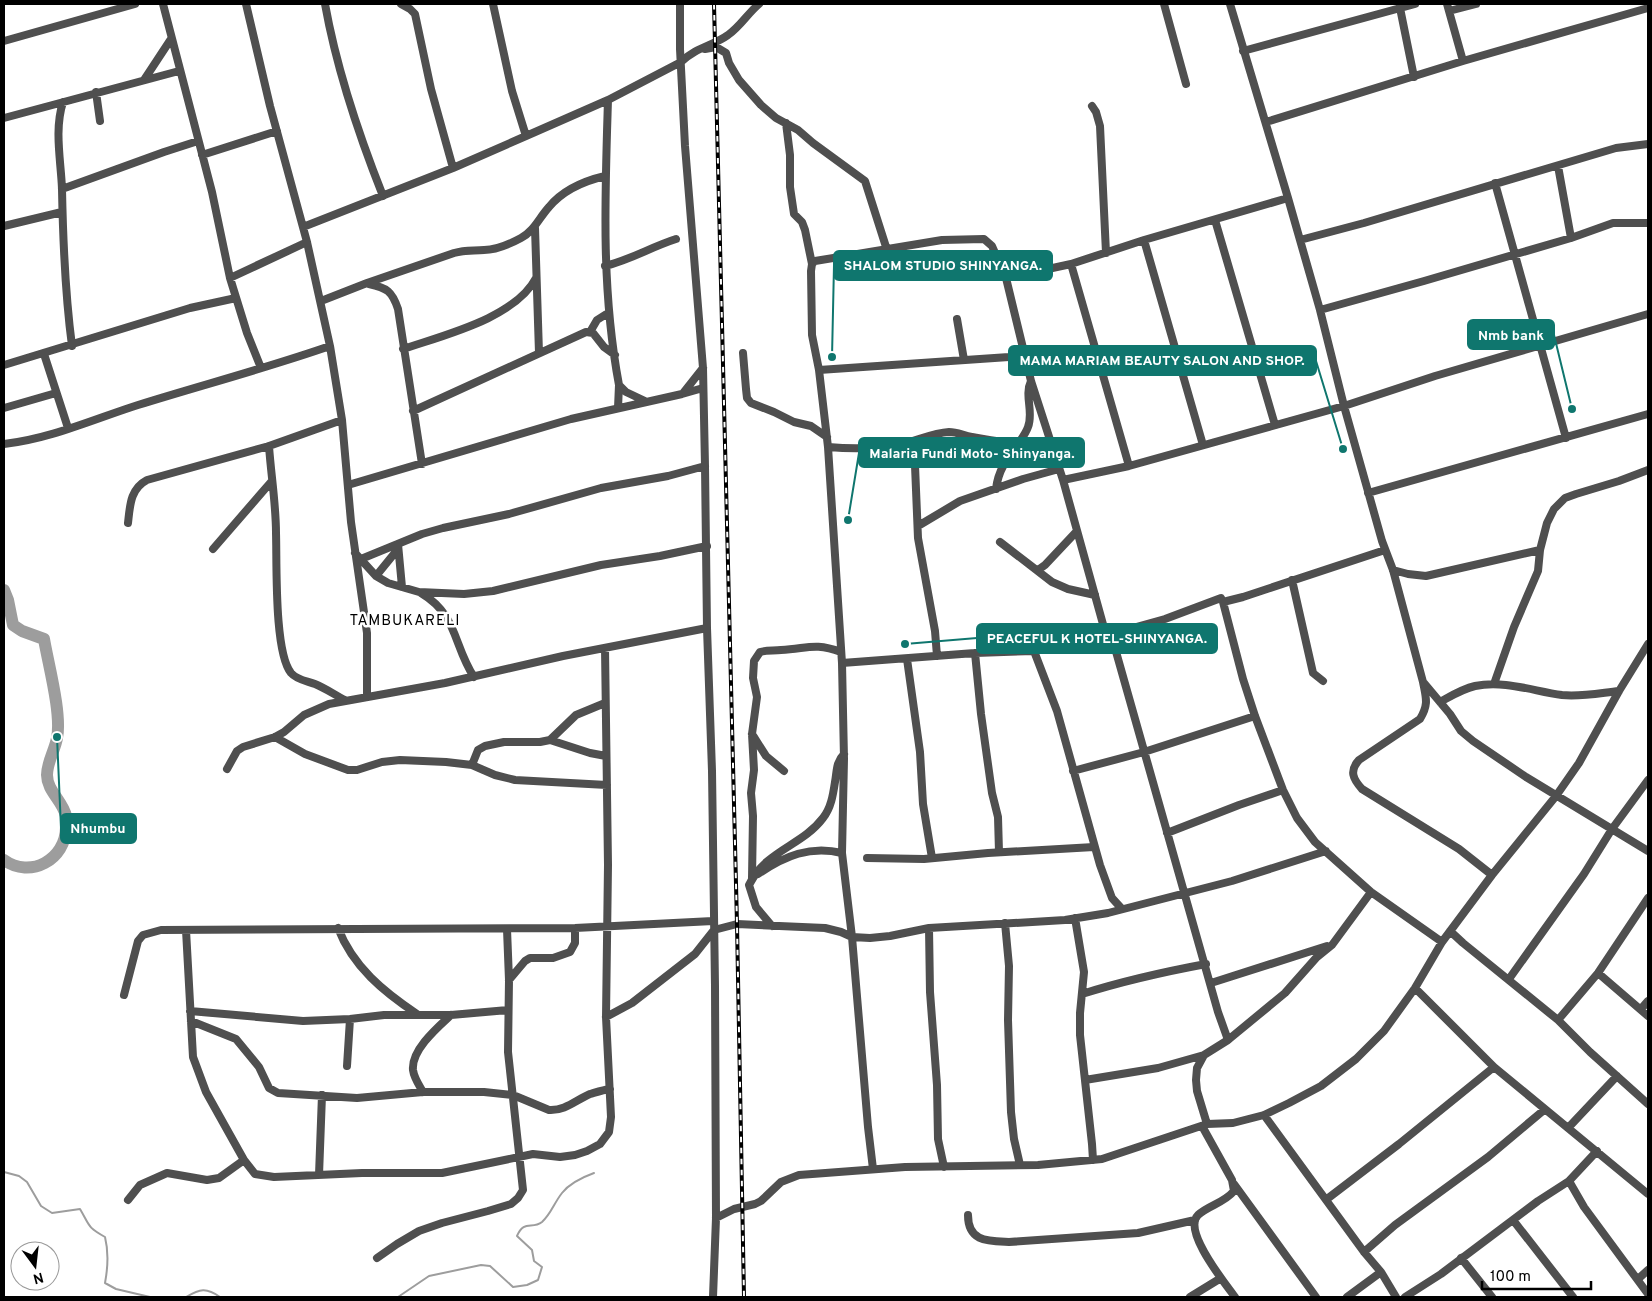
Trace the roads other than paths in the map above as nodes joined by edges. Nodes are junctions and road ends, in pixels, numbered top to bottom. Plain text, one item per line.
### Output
1 (135, 4) edge
2 (163, 4) edge
3 (246, 4) edge
4 (325, 4) edge
5 (401, 4) edge
6 (416, 4) edge
7 (493, 4) edge
8 (680, 4) edge
9 (758, 4) edge
10 (1164, 4) edge
11 (1230, 4) edge
12 (1415, 4) edge
13 (1476, 4) edge
14 (1448, 7) edge
15 (1400, 8) junction
16 (1648, 8) edge
17 (416, 14) junction
18 (171, 39) junction
19 (4, 41) edge
20 (1243, 50) junction
21 (696, 51) junction
22 (1463, 61) junction
23 (681, 62) junction
24 (179, 71) junction
25 (1414, 76) junction
26 (144, 80) junction
27 (1186, 84) dead end
28 (96, 92) junction
29 (608, 100) junction
30 (63, 102) junction
31 (1092, 106) dead end
32 (46, 107) junction
33 (4, 118) edge
34 (59, 121) junction
35 (100, 121) dead end
36 (1266, 122) junction
37 (786, 123) junction
38 (277, 131) junction
39 (526, 136) junction
40 (198, 141) junction
41 (1648, 144) edge
42 (202, 155) junction
43 (1558, 166) junction
44 (453, 168) junction
45 (605, 176) junction
46 (1496, 183) junction
47 (62, 189) junction
48 (383, 196) junction
49 (1288, 198) junction
50 (62, 212) junction
51 (1215, 220) junction
52 (1648, 223) edge
53 (4, 226) edge
54 (303, 227) junction
55 (535, 228) junction
56 (1571, 238) junction
57 (676, 239) dead end
58 (1144, 240) junction
59 (1300, 240) junction
60 (307, 242) junction
61 (887, 250) junction
62 (1106, 253) junction
63 (1514, 254) junction
64 (812, 264) junction
65 (1072, 264) junction
66 (605, 266) junction
67 (230, 278) junction
68 (536, 278) junction
69 (1006, 278) junction
70 (367, 283) junction
71 (236, 298) junction
72 (321, 301) junction
73 (1320, 310) junction
74 (608, 314) junction
75 (1648, 314) edge
76 (957, 319) dead end
77 (590, 332) junction
78 (72, 346) junction
79 (330, 346) junction
80 (1541, 346) junction
81 (1022, 347) junction
82 (403, 349) junction
83 (539, 353) junction
84 (743, 353) dead end
85 (44, 354) junction
86 (615, 355) junction
87 (964, 360) junction
88 (4, 365) edge
89 (261, 368) junction
90 (703, 368) junction
91 (819, 370) junction
92 (1031, 381) junction
93 (618, 385) junction
94 (703, 388) junction
95 (56, 393) junction
96 (682, 394) junction
97 (646, 401) junction
98 (1344, 406) junction
99 (4, 408) edge
100 (618, 408) junction
101 (414, 412) junction
102 (1648, 414) edge
103 (342, 420) junction
104 (1275, 425) junction
105 (68, 428) junction
106 (827, 437) junction
107 (1566, 438) junction
108 (914, 441) junction
109 (4, 444) edge
110 (1018, 444) junction
111 (1203, 445) junction
112 (269, 446) junction
113 (828, 447) junction
114 (422, 464) junction
115 (706, 466) junction
116 (1129, 466) junction
117 (1059, 469) junction
118 (1648, 470) edge
119 (1062, 480) junction
120 (271, 482) junction
121 (348, 485) junction
122 (996, 489) junction
123 (1368, 493) junction
124 (128, 523) dead end
125 (918, 526) junction
126 (1077, 532) junction
127 (1000, 542) dead end
128 (398, 546) junction
129 (707, 546) junction
130 (212, 550) dead end
131 (1385, 550) junction
132 (1540, 550) junction
133 (358, 556) junction
134 (1038, 570) junction
135 (1393, 570) junction
136 (376, 576) junction
137 (1292, 580) junction
138 (402, 587) junction
139 (419, 592) junction
140 (1095, 595) junction
141 (1223, 602) junction
142 (707, 628) junction
143 (1109, 635) junction
144 (1648, 644) edge
145 (605, 648) junction
146 (1034, 651) junction
147 (841, 652) junction
148 (976, 653) junction
149 (937, 656) junction
150 (906, 659) junction
151 (842, 663) junction
152 (474, 677) junction
153 (1323, 681) dead end
154 (1423, 682) junction
155 (1494, 684) junction
156 (1619, 691) junction
157 (368, 697) junction
158 (345, 700) junction
159 (1440, 702) junction
160 (605, 703) junction
161 (1256, 716) junction
162 (752, 734) junction
163 (274, 737) junction
164 (550, 740) junction
165 (1144, 752) junction
166 (844, 754) junction
167 (606, 756) junction
168 (472, 765) junction
169 (227, 769) dead end
170 (1073, 770) junction
171 (784, 771) dead end
172 (1648, 780) edge
173 (607, 784) junction
174 (1283, 790) junction
175 (1556, 796) junction
176 (1612, 829) junction
177 (1168, 833) junction
178 (1094, 847) junction
179 (1326, 851) junction
180 (1648, 851) edge
181 (999, 852) junction
182 (842, 853) junction
183 (868, 858) dead end
184 (932, 858) junction
185 (1492, 875) junction
186 (752, 878) junction
187 (1371, 892) junction
188 (1185, 893) junction
189 (1648, 898) edge
190 (1122, 909) junction
191 (1075, 918) junction
192 (714, 921) junction
193 (1005, 922) junction
194 (772, 926) junction
195 (338, 928) junction
196 (575, 928) junction
197 (608, 928) junction
198 (929, 928) junction
199 (507, 929) junction
200 (186, 930) junction
201 (714, 930) junction
202 (1450, 931) junction
203 (852, 937) junction
204 (1442, 942) junction
205 (1332, 944) junction
206 (1206, 964) junction
207 (1598, 974) junction
208 (509, 980) junction
209 (1509, 980) junction
210 (1211, 983) junction
211 (1415, 988) junction
212 (1082, 994) junction
213 (124, 995) dead end
214 (1648, 1001) edge
215 (1641, 1009) junction
216 (508, 1010) junction
217 (190, 1011) junction
218 (417, 1014) junction
219 (451, 1015) junction
220 (1648, 1016) edge
221 (606, 1018) junction
222 (191, 1020) junction
223 (350, 1020) junction
224 (1558, 1020) junction
225 (1228, 1040) junction
226 (1204, 1055) junction
227 (348, 1066) dead end
228 (1494, 1067) junction
229 (1617, 1076) junction
230 (1085, 1080) junction
231 (610, 1089) junction
232 (423, 1092) junction
233 (513, 1095) junction
234 (322, 1096) junction
235 (1648, 1104) edge
236 (1544, 1110) junction
237 (1264, 1114) junction
238 (1205, 1125) junction
239 (1568, 1128) junction
240 (1596, 1151) junction
241 (520, 1157) junction
242 (244, 1160) junction
243 (1093, 1160) junction
244 (1020, 1165) junction
245 (944, 1167) junction
246 (873, 1169) junction
247 (319, 1175) junction
248 (1569, 1181) junction
249 (1234, 1184) junction
250 (1648, 1194) edge
251 (1326, 1199) junction
252 (128, 1200) dead end
253 (968, 1215) dead end
254 (716, 1218) junction
255 (1195, 1220) junction
256 (1513, 1220) junction
257 (1364, 1252) junction
258 (378, 1258) dead end
259 (1461, 1258) junction
260 (1648, 1270) edge
261 (1381, 1272) junction
262 (1221, 1278) junction
263 (1638, 1279) junction
264 (1648, 1294) edge
265 (712, 1297) edge
266 (1190, 1297) edge
267 (1235, 1297) edge
268 (1316, 1297) edge
269 (1347, 1297) edge
270 (1396, 1297) edge
271 (1405, 1297) edge
272 (1492, 1297) edge
273 (1573, 1297) edge

1 - 19 street
2 - 18 street
3 - 38 street
4 - 48 street
5 - 17 street
6 - 17 street
7 - 39 street
8 - 23 street
9 - 21 street
10 - 27 street
11 - 20 street
12 - 15 street
13 - 14 street
14 - 22 street
15 - 20 street
15 - 25 street
16 - 22 street
17 - 44 street
18 - 24 street
18 - 26 street
20 - 36 street
21 - 23 street
21 - 37 street
22 - 25 street
23 - 29 street
23 - 90 street
24 - 26 street
24 - 40 street
25 - 36 street
26 - 28 street
28 - 30 street
28 - 35 street
29 - 39 street
29 - 45 street
30 - 32 street
30 - 34 street
31 - 62 street
32 - 33 street
32 - 34 street
34 - 47 street
36 - 49 street
37 - 61 street
37 - 64 street
38 - 42 street
38 - 54 street
39 - 44 street
40 - 42 street
40 - 47 street
41 - 43 street
42 - 67 street
43 - 46 street
43 - 56 street
44 - 48 street
45 - 55 street
45 - 66 street
46 - 59 street
46 - 63 street
47 - 50 street
48 - 54 street
49 - 51 street
49 - 59 street
50 - 53 street
50 - 78 street
51 - 58 street
51 - 104 street
52 - 56 street
54 - 60 street
55 - 68 street
55 - 70 street
56 - 63 street
57 - 66 street
58 - 62 street
58 - 111 street
59 - 73 street
60 - 67 street
60 - 72 street
61 - 64 street
61 - 69 street
62 - 65 street
63 - 73 street
63 - 80 street
64 - 91 street
65 - 69 street
65 - 116 street
66 - 74 street
67 - 71 street
68 - 82 street
68 - 83 street
69 - 81 street
70 - 72 street
70 - 82 street
71 - 78 street
71 - 89 street
72 - 79 street
73 - 98 street
74 - 77 street
74 - 86 street
75 - 80 street
76 - 87 street
77 - 83 street
77 - 86 street
78 - 85 street
79 - 89 street
79 - 103 street
80 - 98 street
80 - 107 street
81 - 87 street
81 - 92 street
82 - 101 street
83 - 101 street
84 - 106 street
85 - 88 street
85 - 95 street
86 - 93 street
87 - 91 street
89 - 105 street
90 - 94 street
90 - 96 street
91 - 106 street
92 - 110 street
92 - 117 street
93 - 97 street
93 - 100 street
94 - 96 street
94 - 115 street
95 - 99 street
95 - 105 street
96 - 97 street
97 - 100 street
98 - 104 street
98 - 123 street
100 - 114 street
101 - 114 street
102 - 107 street
103 - 112 street
103 - 121 street
104 - 111 street
105 - 109 street
106 - 113 street
107 - 123 street
108 - 110 street
108 - 113 street
108 - 125 street
110 - 122 street
111 - 116 street
112 - 120 street
112 - 124 street
113 - 147 street
114 - 121 street
115 - 128 street
115 - 129 street
116 - 119 street
117 - 119 street
117 - 122 street
118 - 132 street
119 - 126 street
120 - 130 street
120 - 158 street
121 - 133 street
122 - 125 street
123 - 131 street
125 - 149 street
126 - 134 street
126 - 140 street
127 - 134 street
128 - 133 street
128 - 136 street
128 - 138 street
129 - 139 street
129 - 142 street
131 - 135 street
131 - 137 street
132 - 135 street
132 - 155 street
133 - 136 street
133 - 157 street
134 - 140 street
135 - 154 street
136 - 138 street
137 - 141 street
137 - 153 street
138 - 139 street
139 - 152 street
140 - 143 street
141 - 143 street
141 - 161 street
142 - 145 street
142 - 192 street
143 - 146 street
143 - 165 street
144 - 156 street
145 - 152 street
145 - 160 street
146 - 148 street
146 - 170 street
147 - 151 street
147 - 162 street
148 - 149 street
148 - 181 street
149 - 150 street
150 - 151 street
150 - 184 street
151 - 166 street
152 - 157 street
154 - 159 street
154 - 185 street
155 - 156 street
155 - 159 street
156 - 175 street
157 - 158 street
158 - 163 street
159 - 175 street
160 - 164 street
160 - 167 street
161 - 165 street
161 - 174 street
162 - 171 street
162 - 186 street
163 - 168 street
163 - 169 street
164 - 167 street
164 - 168 street
165 - 170 street
165 - 177 street
166 - 182 street
166 - 186 street
167 - 173 street
168 - 173 street
170 - 178 street
172 - 176 street
173 - 197 street
174 - 177 street
174 - 179 street
175 - 176 street
175 - 185 street
176 - 180 street
176 - 209 street
177 - 188 street
178 - 181 street
178 - 190 street
179 - 187 street
179 - 188 street
181 - 184 street
182 - 186 street
182 - 203 street
183 - 184 street
185 - 202 street
186 - 194 street
187 - 204 street
187 - 205 street
188 - 190 street
188 - 206 street
189 - 207 street
190 - 191 street
191 - 193 street
191 - 212 street
192 - 197 street
192 - 201 street
193 - 198 street
193 - 244 street
194 - 201 street
194 - 203 street
195 - 199 street
195 - 200 street
195 - 218 street
196 - 197 street
196 - 199 street
196 - 208 street
197 - 221 street
198 - 203 street
198 - 245 street
199 - 208 street
200 - 213 street
200 - 217 street
201 - 221 street
201 - 254 street
202 - 204 street
202 - 209 street
203 - 246 street
204 - 211 street
205 - 210 street
205 - 225 street
206 - 210 street
206 - 212 street
207 - 215 street
207 - 224 street
208 - 216 street
209 - 224 street
210 - 225 street
211 - 228 street
211 - 237 street
212 - 230 street
214 - 215 street
215 - 220 street
216 - 219 street
216 - 233 street
217 - 222 street
217 - 223 street
218 - 219 street
218 - 223 street
219 - 232 street
221 - 231 street
222 - 234 street
222 - 242 street
223 - 227 street
224 - 229 street
225 - 226 street
226 - 230 street
226 - 238 street
228 - 236 street
228 - 251 street
229 - 235 street
229 - 239 street
230 - 243 street
231 - 233 street
231 - 241 street
232 - 233 street
232 - 234 street
233 - 241 street
234 - 247 street
236 - 239 street
236 - 257 street
237 - 238 street
237 - 251 street
238 - 243 street
238 - 249 street
239 - 240 street
240 - 248 street
240 - 250 street
241 - 247 street
241 - 258 street
242 - 247 street
242 - 252 street
243 - 244 street
244 - 245 street
245 - 246 street
246 - 254 street
248 - 256 street
248 - 263 street
249 - 255 street
249 - 268 street
251 - 257 street
253 - 255 street
254 - 265 street
255 - 262 street
256 - 259 street
256 - 273 street
257 - 261 street
259 - 271 street
259 - 272 street
260 - 263 street
261 - 269 street
261 - 270 street
262 - 266 street
262 - 267 street
263 - 264 street

